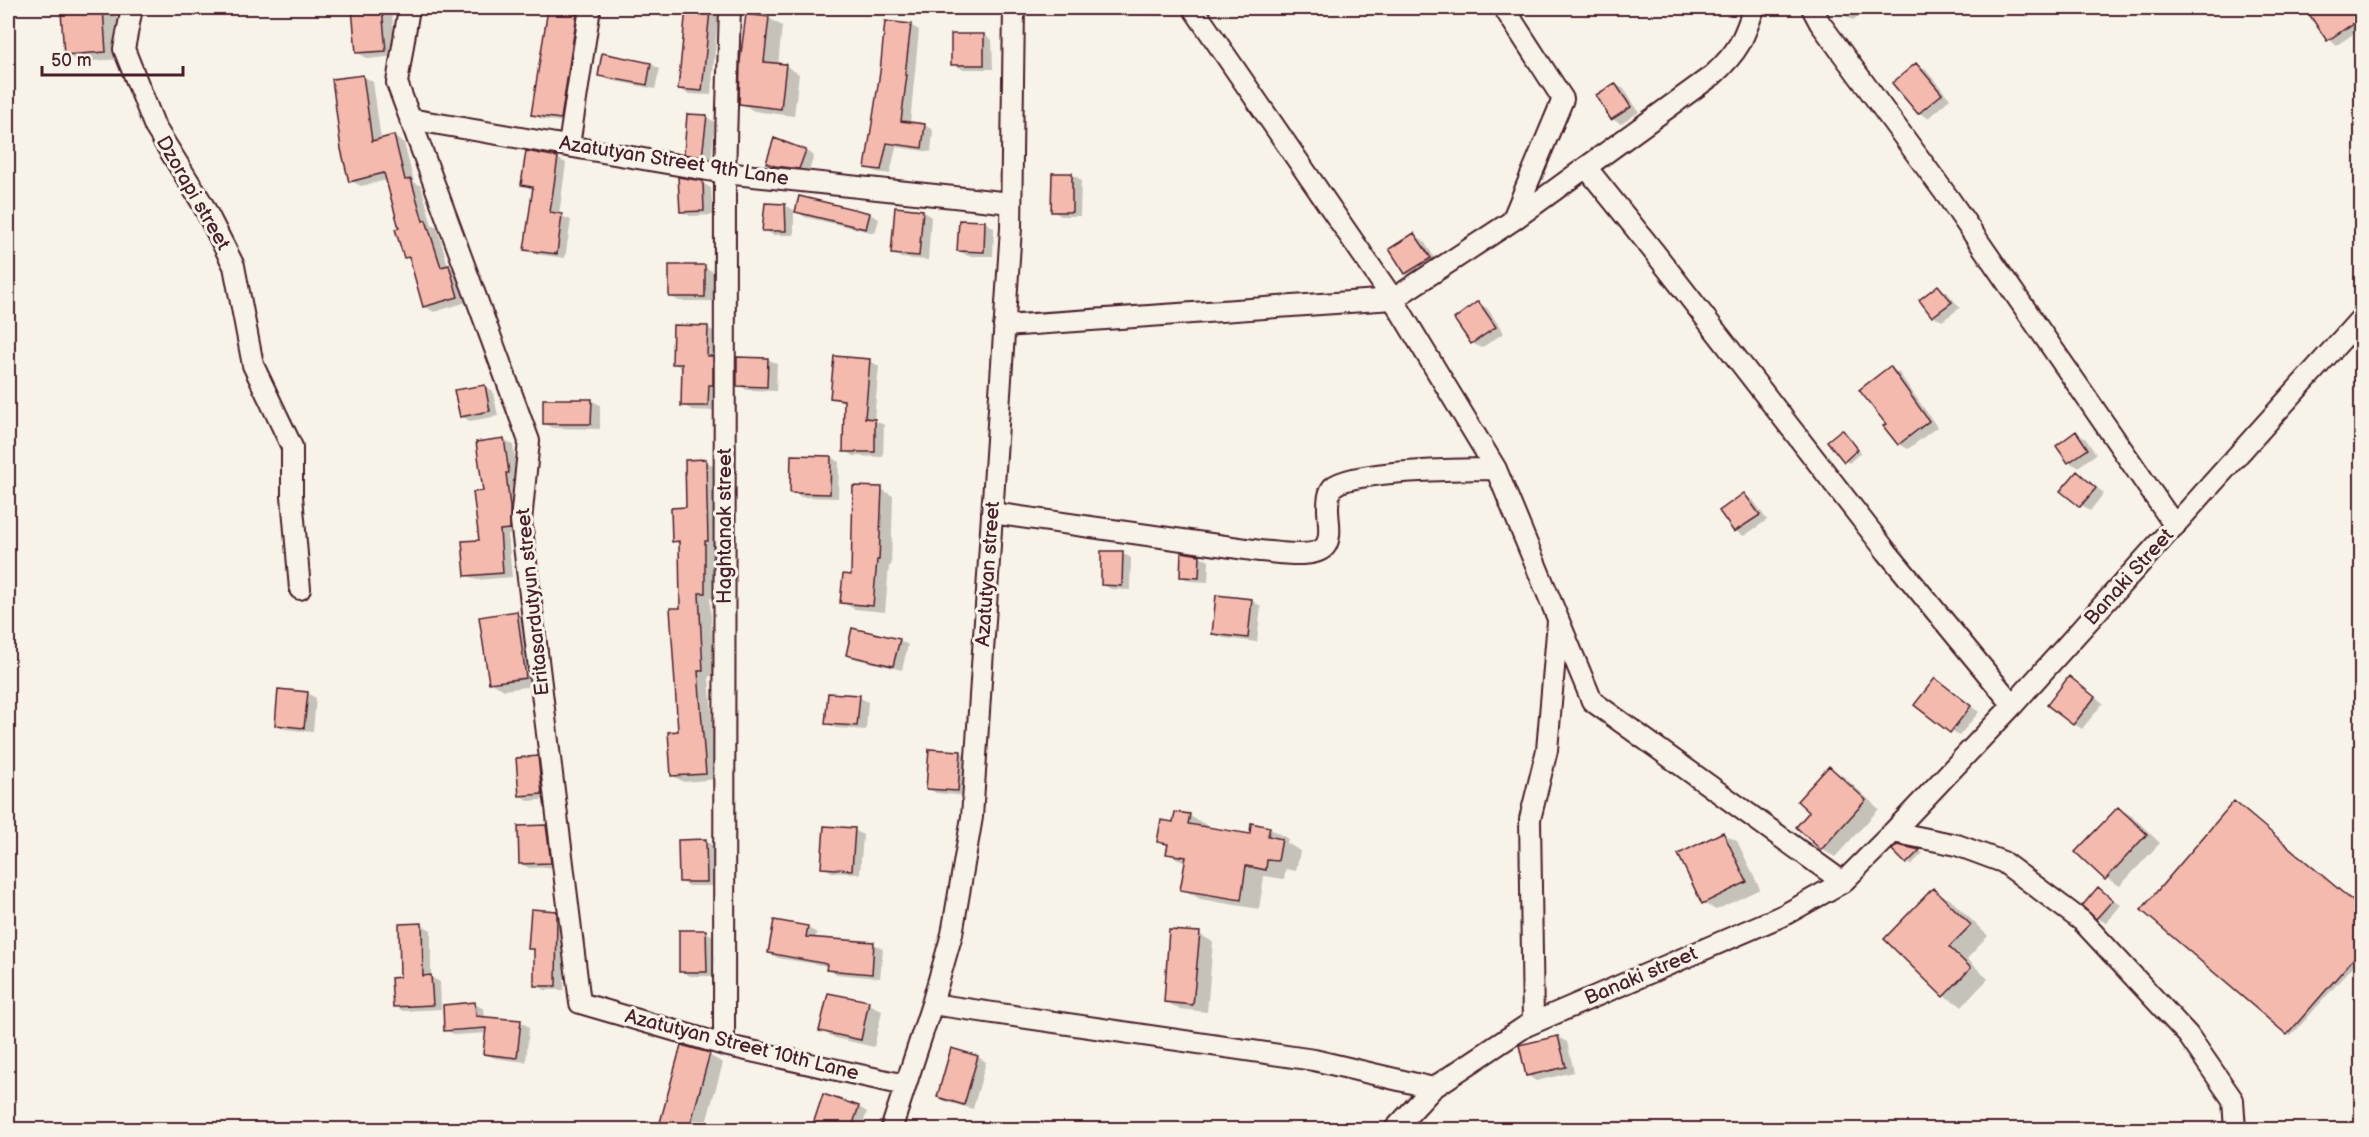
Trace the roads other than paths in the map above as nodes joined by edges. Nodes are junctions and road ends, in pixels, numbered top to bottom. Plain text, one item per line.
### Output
1 (132, 8) edge
2 (409, 8) edge
3 (590, 8) edge
4 (730, 8) edge
5 (1014, 8) edge
6 (1193, 8) edge
7 (1504, 8) edge
8 (1754, 8) edge
9 (1812, 8) edge
10 (410, 119) junction
11 (569, 145) junction
12 (1586, 167) junction
13 (725, 173) junction
14 (1011, 203) junction
15 (1512, 220) junction
16 (1393, 299) junction
17 (2361, 317) edge
18 (1004, 326) junction
19 (1496, 469) junction
20 (992, 513) junction
21 (2175, 526) junction
22 (300, 589) dead end
23 (1558, 619) junction
24 (2013, 705) junction
25 (1893, 832) junction
26 (1843, 882) junction
27 (580, 1003) joint
28 (932, 1004) junction
29 (1533, 1023) junction
30 (723, 1044) junction
31 (905, 1085) junction
32 (1433, 1088) junction
33 (891, 1130) edge
34 (1394, 1130) edge
35 (2235, 1130) edge

1 - 22 street, Dzorapi street
2 - 10 street, Eritasardutyun street
3 - 11 street
4 - 13 street, Haghtanak street
5 - 14 street, Azatutyan street
6 - 16 street
7 - 15 street
8 - 12 street
9 - 21 street
10 - 11 street, Azatutyan Street 9th Lane
10 - 27 street, Eritasardutyun street
11 - 13 street, Azatutyan Street 9th Lane
12 - 15 street
12 - 24 street
13 - 14 street, Azatutyan Street 9th Lane
13 - 30 street, Haghtanak street
14 - 18 street, Azatutyan street
15 - 16 street
16 - 18 street
16 - 19 street
17 - 21 street, Banaki Street
18 - 20 street, Azatutyan street
19 - 20 street
19 - 23 street
20 - 28 street, Azatutyan street
21 - 24 street, Banaki Street
23 - 26 street
23 - 29 street
24 - 25 street, Banaki Street
25 - 26 street, Banaki street
25 - 35 street
26 - 29 street, Banaki street
27 - 30 street, Azatutyan Street 10th Lane
28 - 31 street, Azatutyan street
28 - 32 street
29 - 32 street, Banaki street
30 - 31 street, Azatutyan Street 10th Lane
31 - 33 street, Azatutyan street
32 - 34 street, Banaki street

